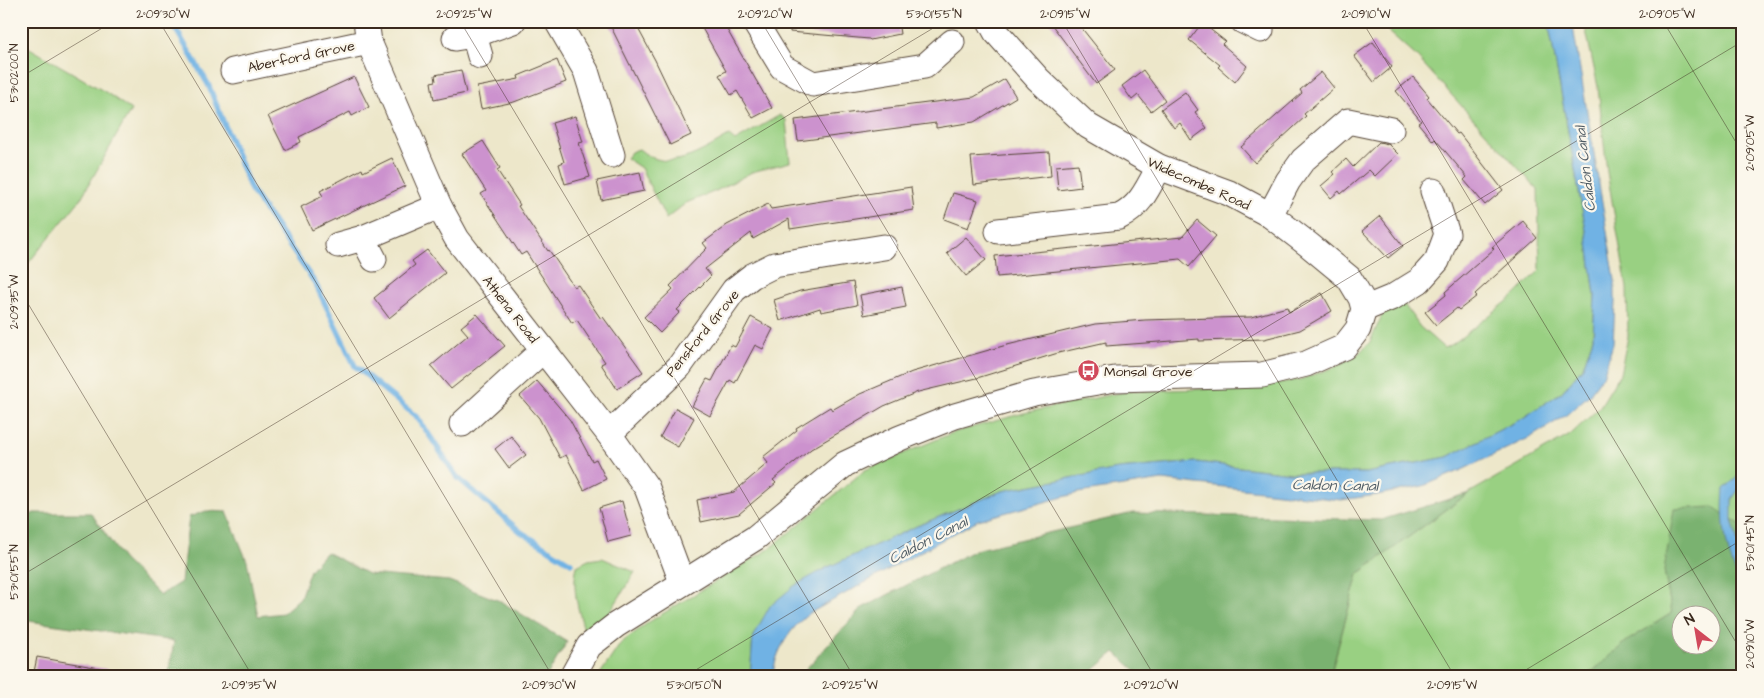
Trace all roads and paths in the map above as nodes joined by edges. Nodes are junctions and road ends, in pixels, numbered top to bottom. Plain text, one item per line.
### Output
1 (513, 21) edge
2 (557, 21) edge
3 (754, 21) edge
4 (990, 21) edge
5 (367, 32) edge
6 (470, 43) dead end
7 (946, 55) dead end
8 (233, 70) dead end
9 (1391, 130) dead end
10 (615, 142) dead end
11 (1158, 167) junction
12 (1433, 192) dead end
13 (439, 206) junction
14 (1270, 215) junction
15 (1010, 224) dead end
16 (338, 245) dead end
17 (875, 256) dead end
18 (1364, 309) junction
19 (543, 350) junction
20 (473, 423) dead end
21 (608, 434) junction
22 (682, 582) junction
23 (572, 677) edge

1 - 6 street
2 - 10 street
3 - 7 street
4 - 11 street, Widecombe Road
5 - 8 street, Aberford Grove
5 - 13 street, Athena Road
9 - 14 street
11 - 14 street, Widecombe Road
11 - 15 street
12 - 18 street
13 - 16 street
13 - 19 street, Athena Road
14 - 18 street, Widecombe Road
17 - 21 street, Pensford Grove
18 - 22 street
19 - 20 street
19 - 21 street, Athena Road
21 - 22 street, Athena Road
22 - 23 street

